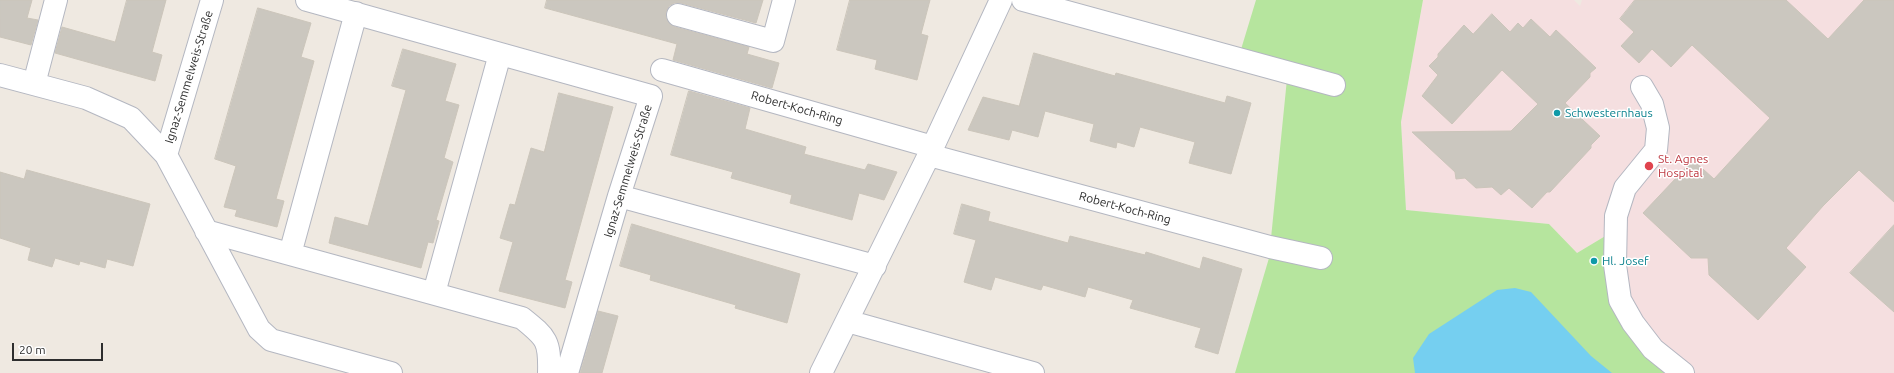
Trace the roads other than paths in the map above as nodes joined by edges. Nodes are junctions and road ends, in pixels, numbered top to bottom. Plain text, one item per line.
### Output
1 (56, 0) edge
2 (212, 0) edge
3 (307, 0) edge
4 (784, 0) edge
5 (1001, 0) edge
6 (1023, 0) edge
7 (356, 14) junction
8 (678, 14) dead end
9 (500, 54) junction
10 (662, 70) dead end
11 (0, 75) edge
12 (34, 84) junction
13 (1334, 85) dead end
14 (1642, 87) dead end
15 (931, 151) junction
16 (166, 155) junction
17 (619, 196) junction
18 (206, 231) junction
19 (290, 254) junction
20 (1321, 258) dead end
21 (875, 266) junction
22 (434, 293) junction
23 (847, 321) junction
24 (391, 373) edge
25 (549, 373) edge
26 (567, 373) edge
27 (821, 373) edge
28 (1033, 373) edge
29 (1683, 373) edge

1 - 12 street
2 - 16 street, Ignaz-Semmelweis-Straße
3 - 7 street, Ignaz-Semmelweis-Straße
4 - 8 street
5 - 15 street
6 - 13 street
7 - 9 street, Ignaz-Semmelweis-Straße
7 - 19 street
9 - 17 street, Ignaz-Semmelweis-Straße
9 - 22 street
10 - 15 street, Robert-Koch-Ring
11 - 12 street, Ignaz-Semmelweis-Straße
12 - 16 street, Ignaz-Semmelweis-Straße
14 - 29 street
15 - 20 street, Robert-Koch-Ring
15 - 21 street
16 - 18 street, Ignaz-Semmelweis-Straße
17 - 21 street
17 - 26 street, Ignaz-Semmelweis-Straße
18 - 19 street
18 - 24 street, Ignaz-Semmelweis-Straße
19 - 22 street
21 - 23 street
22 - 25 street
23 - 27 street
23 - 28 street

